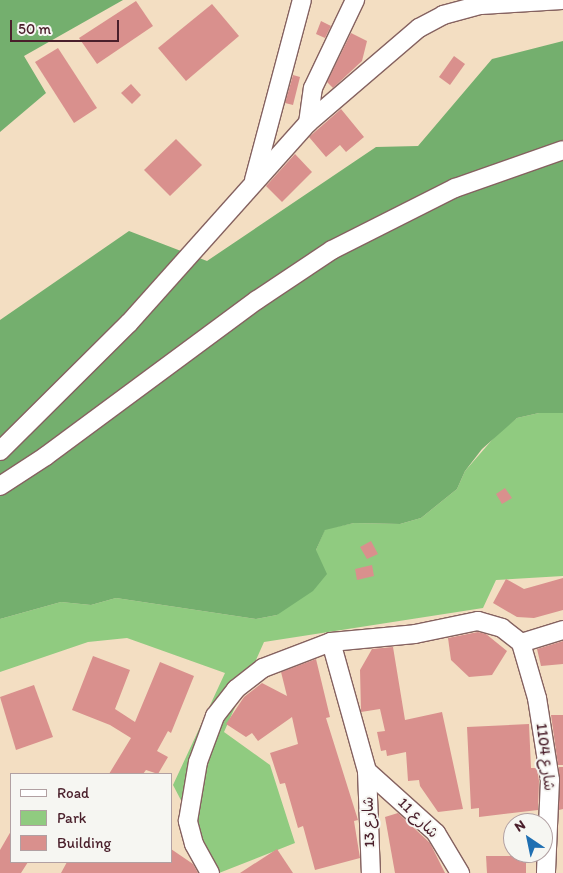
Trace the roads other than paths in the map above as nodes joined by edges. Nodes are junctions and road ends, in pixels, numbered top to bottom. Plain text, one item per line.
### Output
1 (302, 0) edge
2 (355, 0) edge
3 (562, 0) edge
4 (308, 123) junction
5 (563, 150) edge
6 (254, 183) junction
7 (0, 451) edge
8 (0, 486) edge
9 (563, 630) edge
10 (331, 642) junction
11 (521, 643) junction
12 (367, 771) junction
13 (210, 873) edge
14 (371, 873) edge
15 (460, 873) edge
16 (546, 873) edge

1 - 6 street
2 - 4 street
3 - 4 street
4 - 6 street
5 - 8 street
6 - 7 street
9 - 11 street
10 - 11 street
10 - 12 street, شارع 13
10 - 13 street
11 - 16 street, شارع 1104
12 - 14 street, شارع 13
12 - 15 street, شارع 11

